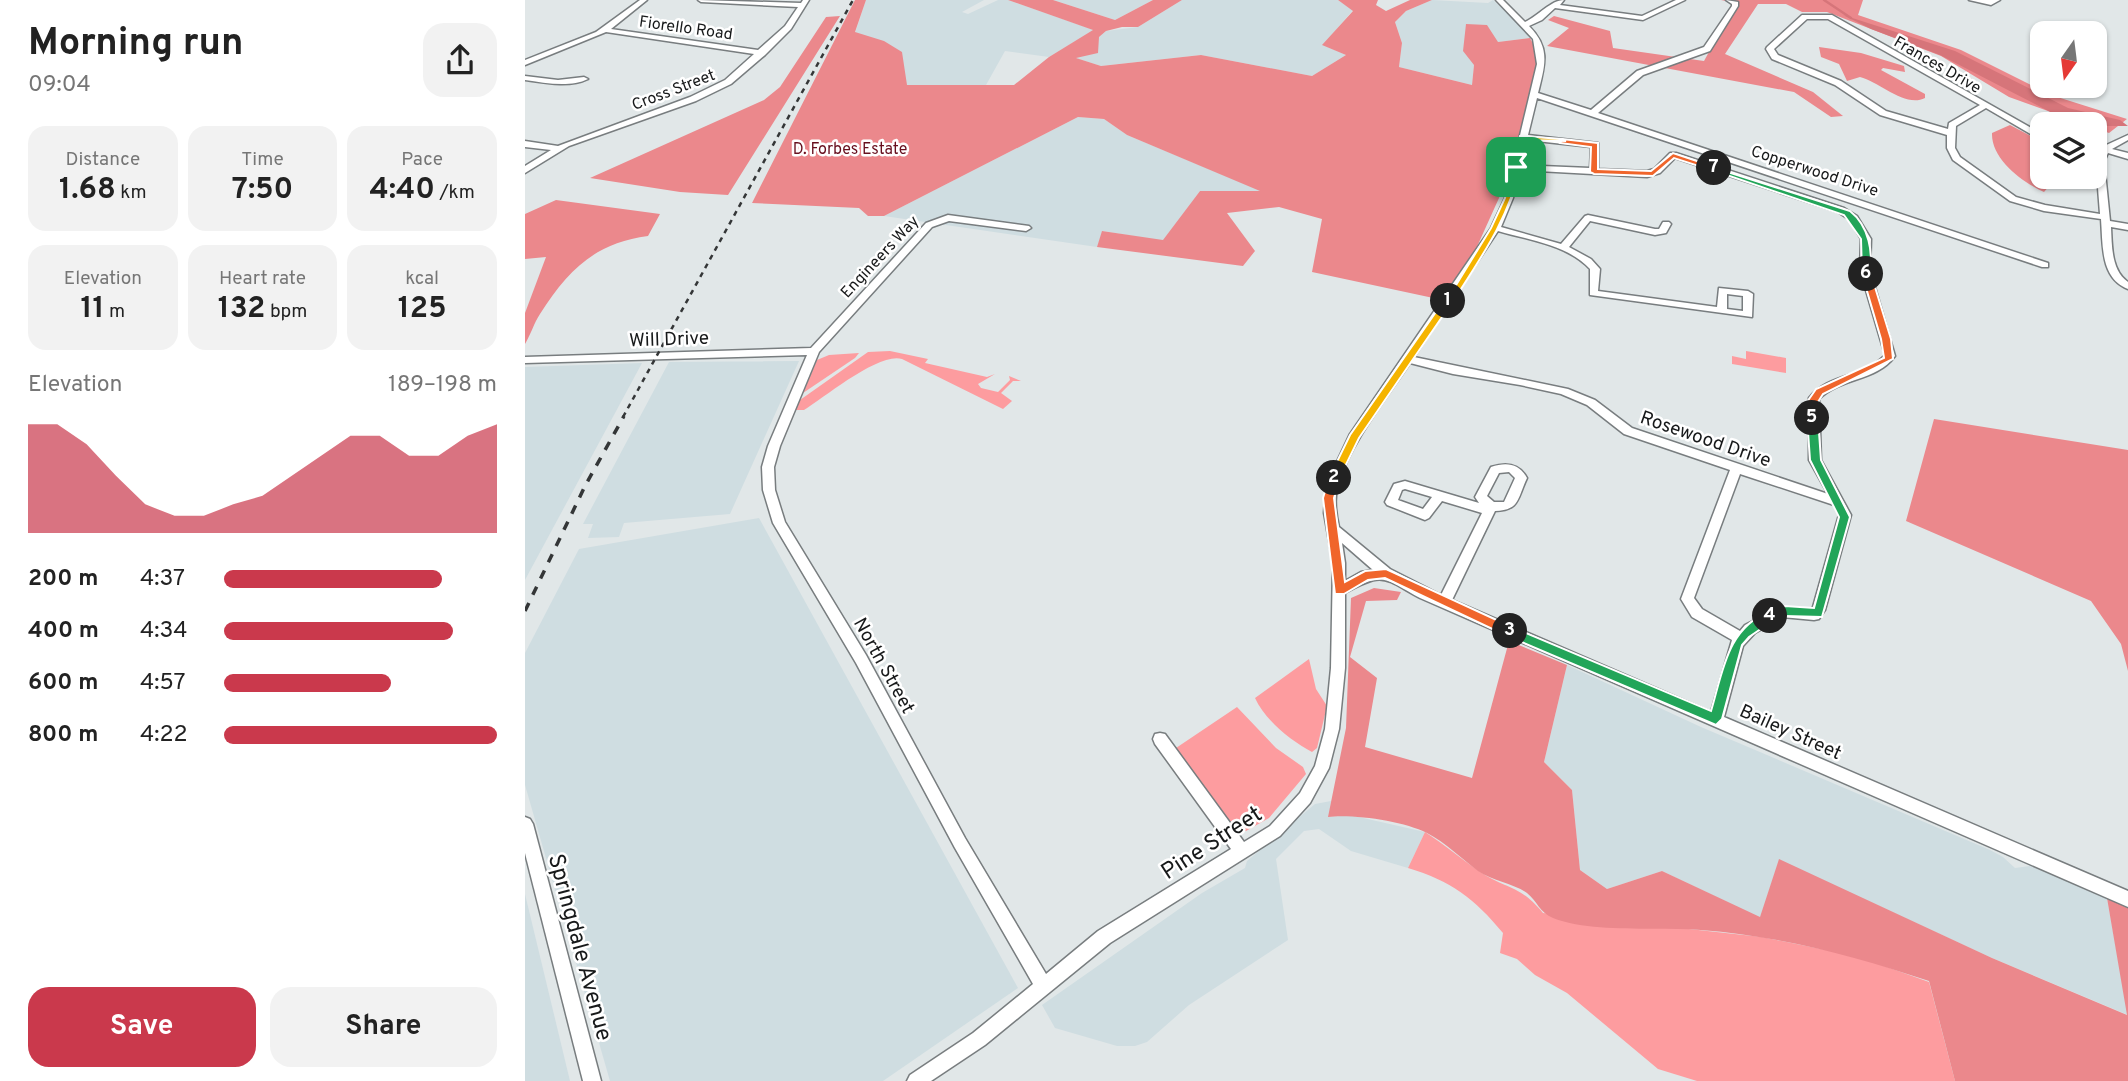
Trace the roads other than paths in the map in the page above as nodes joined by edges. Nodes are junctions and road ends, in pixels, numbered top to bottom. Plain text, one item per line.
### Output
1 (644, 0) edge
2 (701, 0) edge
3 (1499, 0) edge
4 (1682, 0) edge
5 (1729, 0) edge
6 (1972, 0) edge
7 (1997, 0) edge
8 (804, 3) edge
9 (1558, 3) edge
10 (1525, 24) junction
11 (606, 30) junction
12 (762, 53) junction
13 (525, 63) edge
14 (525, 78) edge
15 (584, 79) dead end
16 (1534, 94) junction
17 (1984, 106) junction
18 (1591, 114) junction
19 (2030, 131) edge
20 (1951, 133) junction
21 (1523, 137) junction
22 (2128, 137) edge
23 (525, 144) edge
24 (557, 148) junction
25 (2107, 148) edge
26 (2107, 150) edge
27 (2128, 156) edge
28 (1516, 167) junction
29 (525, 170) edge
30 (1594, 172) junction
31 (2101, 189) edge
32 (2106, 220) junction
33 (1666, 224) dead end
34 (2128, 227) edge
35 (1026, 228) dead end
36 (1496, 228) junction
37 (1563, 248) junction
38 (2045, 265) dead end
39 (2128, 286) edge
40 (1722, 312) dead end
41 (814, 351) junction
42 (1409, 359) junction
43 (525, 360) edge
44 (1737, 467) junction
45 (1440, 495) dead end
46 (1837, 502) junction
47 (1334, 530) junction
48 (1386, 573) junction
49 (1339, 590) junction
50 (1444, 603) junction
51 (1740, 638) junction
52 (1716, 719) junction
53 (1160, 739) dead end
54 (525, 824) edge
55 (1241, 850) junction
56 (2128, 899) edge
57 (1044, 986) junction
58 (591, 1081) edge
59 (916, 1081) edge

1 - 11 street
2 - 8 street
3 - 10 street
4 - 9 street
5 - 18 street
6 - 7 street
8 - 12 street, Cross Street
9 - 10 street
10 - 16 street, Pine Street
11 - 12 street, Fiorello Road
11 - 13 street
12 - 24 street, Cross Street
14 - 15 street
16 - 18 street, Copperwood Drive
16 - 21 street, Pine Street
17 - 19 street, Frances Drive
17 - 20 street
17 - 20 street, Frances Drive
18 - 38 street, Copperwood Drive
20 - 32 street
21 - 28 street, Pine Street
21 - 30 street
22 - 25 street
23 - 24 street
24 - 29 street, Cross Street
26 - 27 street
28 - 30 street
28 - 36 street, Pine Street
30 - 46 street
31 - 32 street
32 - 34 street
32 - 39 street
33 - 37 street
35 - 41 street, Engineers Way
36 - 37 street
36 - 42 street, Pine Street
37 - 40 street
41 - 43 street, Will Drive
41 - 57 street, North Street
42 - 44 street, Rosewood Drive
42 - 47 street, Pine Street
44 - 46 street, Rosewood Drive
44 - 51 street
45 - 50 street
46 - 51 street
47 - 48 street, Bailey Street
47 - 49 street, Pine Street
48 - 49 street
48 - 50 street, Bailey Street
49 - 55 street, Pine Street
50 - 52 street, Bailey Street
51 - 52 street
52 - 56 street, Bailey Street
53 - 55 street
54 - 58 street, Springdale Avenue
55 - 57 street, Pine Street
57 - 59 street, Pine Street

